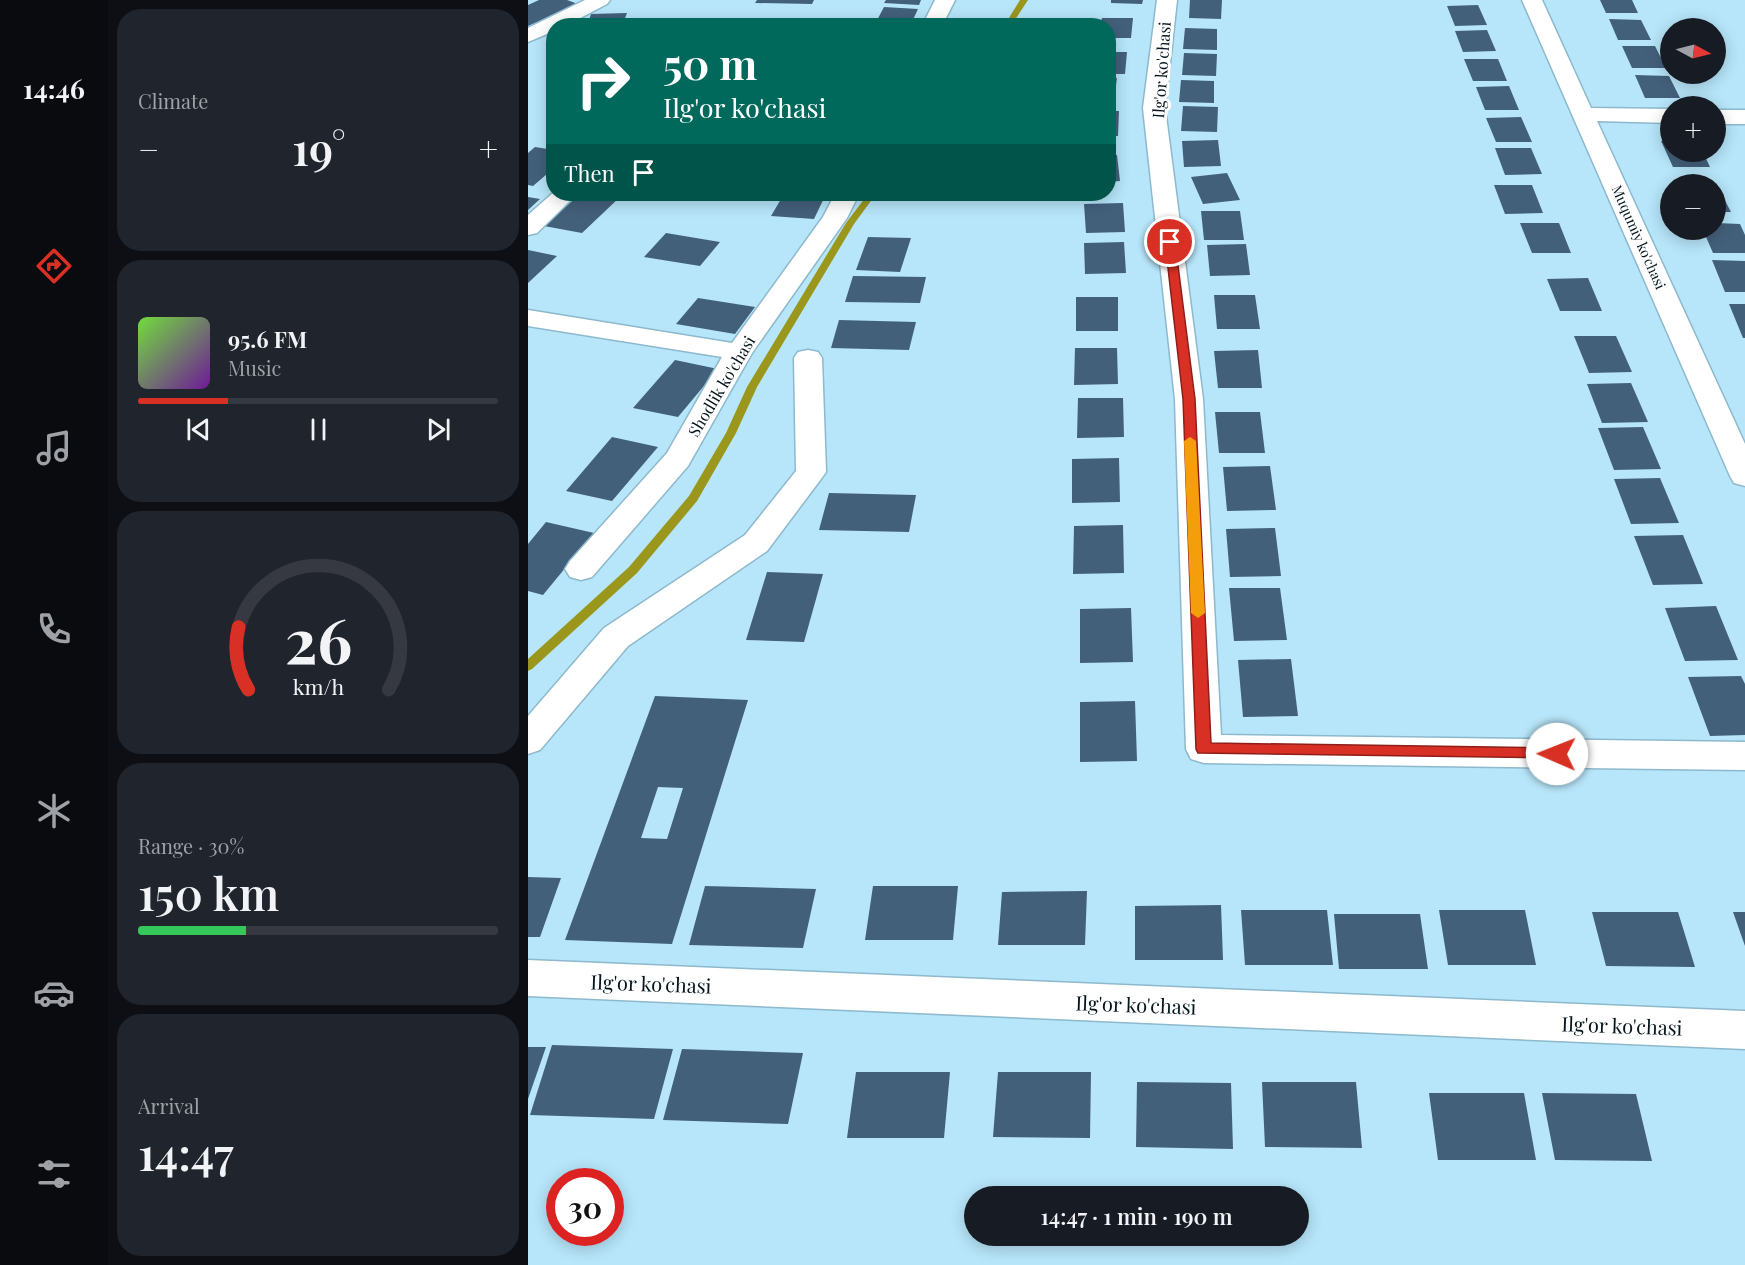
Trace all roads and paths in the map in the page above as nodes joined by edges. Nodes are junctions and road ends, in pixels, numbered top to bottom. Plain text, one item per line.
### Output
1 (600, 0) edge
2 (945, 0) edge
3 (1167, 0) edge
4 (1532, 0) edge
5 (564, 18) edge
6 (936, 18) edge
7 (546, 27) edge
8 (528, 36) edge
9 (1584, 114) junction
10 (1660, 116) edge
11 (1726, 117) edge
12 (1745, 117) edge
13 (557, 201) edge
14 (844, 201) edge
15 (528, 228) edge
16 (528, 318) edge
17 (739, 352) junction
18 (808, 358) dead end
19 (1745, 476) edge
20 (581, 569) dead end
21 (528, 740) edge
22 (1745, 756) edge
23 (528, 978) edge
24 (1745, 1030) edge

1 - 5 street
2 - 6 street
3 - 22 street, Ilg'or ko'chasi
4 - 9 street, Muqumiy ko'chasi
7 - 8 street
9 - 10 street
9 - 19 street, Muqumiy ko'chasi
11 - 12 street
13 - 15 street
14 - 17 street, Shodlik ko'chasi
16 - 17 street
17 - 20 street, Shodlik ko'chasi
18 - 21 street
23 - 24 street, Ilg'or ko'chasi

